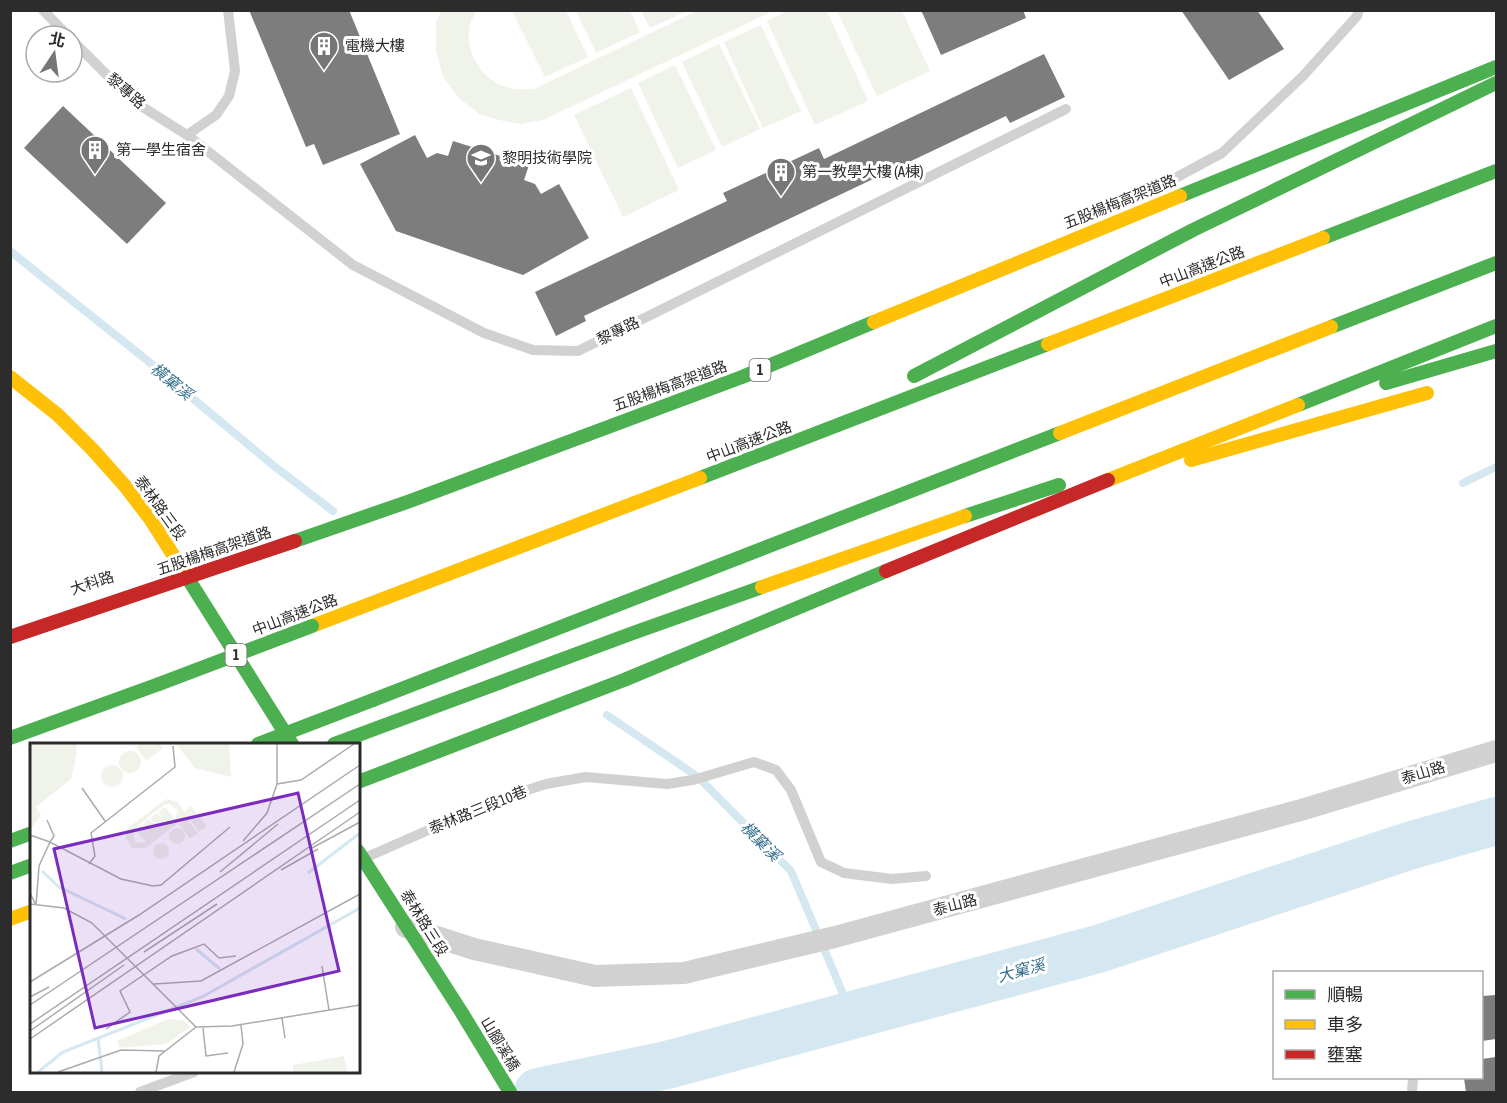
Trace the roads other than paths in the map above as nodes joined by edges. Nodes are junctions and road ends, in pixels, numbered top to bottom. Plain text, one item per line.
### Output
1 (43, 10) edge
2 (228, 10) edge
3 (1359, 10) edge
4 (56, 24) edge
5 (84, 52) edge
6 (1497, 67) edge
7 (1497, 83) edge
8 (1066, 109) dead end
9 (187, 135) junction
10 (1497, 171) edge
11 (1135, 200) dead end
12 (1107, 214) dead end
13 (1497, 263) edge
14 (1497, 326) edge
15 (1497, 351) edge
16 (10, 376) edge
17 (898, 385) dead end
18 (1442, 389) dead end
19 (877, 396) dead end
20 (771, 451) junction
21 (184, 572) junction
22 (10, 627) edge
23 (633, 633) junction
24 (10, 637) edge
25 (10, 738) edge
26 (261, 743) edge
27 (291, 743) edge
28 (337, 743) edge
29 (1497, 751) edge
30 (360, 781) edge
31 (30, 834) edge
32 (10, 841) edge
33 (360, 857) edge
34 (30, 866) edge
35 (10, 873) edge
36 (926, 876) dead end
37 (30, 912) edge
38 (10, 919) edge
39 (406, 927) junction
40 (462, 1013) joint
41 (189, 1073) edge
42 (140, 1092) edge
43 (510, 1092) edge

1 - 4 lane
2 - 9 lane
3 - 11 lane
5 - 9 lane, 黎專路
6 - 24 main road, 五股楊梅高架道路 / 1, bridge
7 - 17 main road
8 - 9 lane, 黎專路
10 - 20 main road, 中山高速公路 / 1
12 - 21 lane
13 - 26 main road, bridge
14 - 30 main road, bridge
15 - 23 main road
16 - 21 main road, 泰林路三段
18 - 23 main road
19 - 20 main road
20 - 25 main road, 中山高速公路 / 1, bridge
21 - 22 main road, 大科路
21 - 27 main road, 泰林路三段
23 - 28 main road
29 - 39 street, 泰山路
31 - 32 main road
33 - 36 lane, 泰林路三段10巷
33 - 39 main road, 泰林路三段
34 - 35 main road
37 - 38 main road
39 - 40 main road, 泰林路三段
40 - 43 main road, 山腳溪橋
41 - 42 lane

